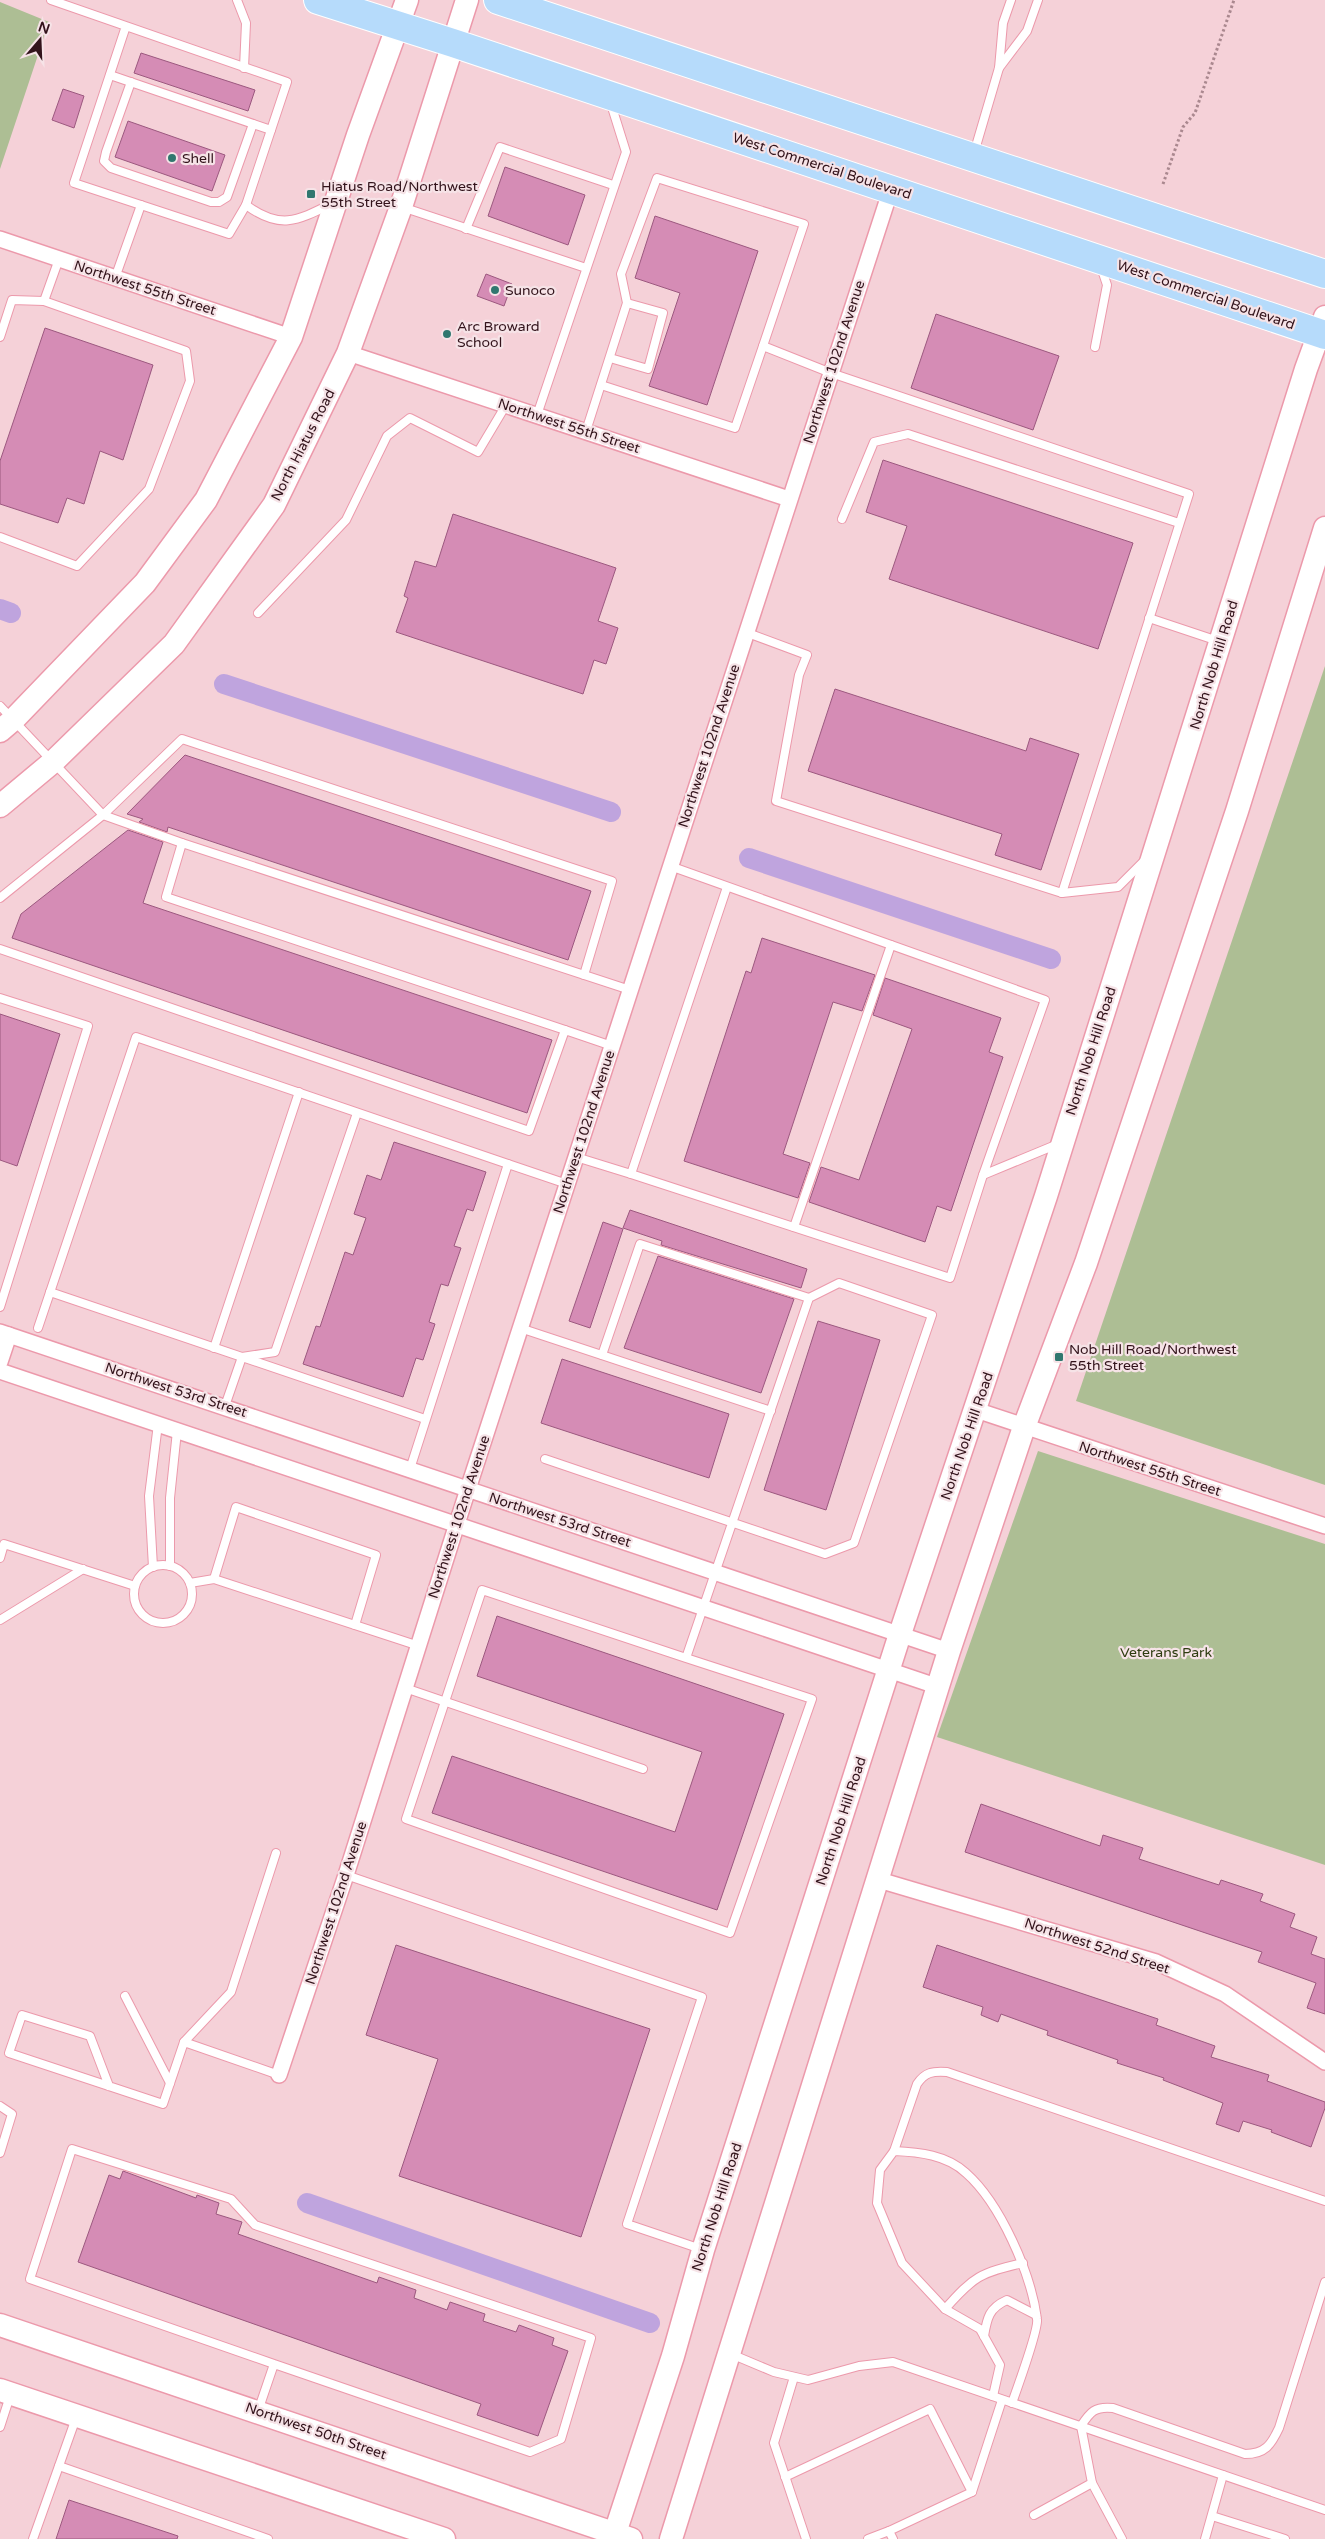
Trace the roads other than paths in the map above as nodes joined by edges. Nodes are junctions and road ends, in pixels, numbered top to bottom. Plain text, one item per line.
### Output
1 (51, 0) edge
2 (237, 0) edge
3 (318, 0) edge
4 (408, 0) edge
5 (467, 0) edge
6 (498, 0) edge
7 (1011, 0) edge
8 (1038, 0) edge
9 (126, 26) junction
10 (398, 26) junction
11 (453, 43) junction
12 (244, 68) junction
13 (999, 68) junction
14 (110, 75) junction
15 (131, 82) junction
16 (609, 95) junction
17 (253, 124) junction
18 (271, 130) junction
19 (972, 157) junction
20 (613, 185) junction
21 (891, 189) junction
22 (335, 202) junction
23 (141, 205) junction
24 (246, 205) junction
25 (401, 207) junction
26 (466, 228) junction
27 (0, 239) edge
28 (1098, 258) junction
29 (59, 259) junction
30 (586, 268) junction
31 (1325, 274) edge
32 (115, 278) junction
33 (44, 300) junction
34 (627, 303) junction
35 (1323, 328) edge
36 (291, 336) junction
37 (0, 337) edge
38 (763, 346) junction
39 (1095, 347) dead end
40 (348, 353) junction
41 (610, 358) junction
42 (831, 373) junction
43 (601, 385) junction
44 (506, 405) junction
45 (537, 415) junction
46 (586, 431) junction
47 (789, 498) junction
48 (842, 519) dead end
49 (1179, 523) junction
50 (1325, 528) edge
51 (0, 537) edge
52 (258, 613) dead end
53 (1149, 618) junction
54 (745, 632) junction
55 (1221, 642) junction
56 (5, 719) edge
57 (54, 761) junction
58 (0, 806) edge
59 (103, 815) junction
60 (182, 842) junction
61 (1154, 850) junction
62 (670, 866) junction
63 (727, 887) junction
64 (1062, 894) junction
65 (0, 898) edge
66 (891, 945) junction
67 (0, 949) edge
68 (584, 975) junction
69 (630, 990) junction
70 (0, 998) edge
71 (565, 1030) junction
72 (612, 1046) junction
73 (299, 1092) junction
74 (357, 1112) junction
75 (1062, 1142) junction
76 (576, 1157) junction
77 (508, 1164) junction
78 (631, 1174) junction
79 (983, 1174) junction
80 (567, 1184) junction
81 (794, 1227) junction
82 (50, 1292) junction
83 (809, 1298) junction
84 (0, 1307) edge
85 (38, 1328) dead end
86 (520, 1328) junction
87 (4, 1333) edge
88 (214, 1348) junction
89 (602, 1355) junction
90 (242, 1357) junction
91 (0, 1362) edge
92 (0, 1371) edge
93 (225, 1406) junction
94 (976, 1410) junction
95 (771, 1411) junction
96 (426, 1419) junction
97 (158, 1424) junction
98 (1024, 1427) junction
99 (177, 1431) junction
100 (545, 1459) dead end
101 (410, 1469) junction
102 (468, 1489) junction
103 (733, 1522) junction
104 (456, 1525) junction
105 (1325, 1526) edge
106 (0, 1558) edge
107 (170, 1566) junction
108 (153, 1567) junction
109 (83, 1569) junction
110 (716, 1572) junction
111 (214, 1579) junction
112 (190, 1583) junction
113 (136, 1586) junction
114 (704, 1607) junction
115 (0, 1620) edge
116 (355, 1625) junction
117 (900, 1634) junction
118 (419, 1646) junction
119 (949, 1651) junction
120 (686, 1658) junction
121 (889, 1670) junction
122 (939, 1687) junction
123 (405, 1688) junction
124 (445, 1702) junction
125 (644, 1770) dead end
126 (276, 1853) dead end
127 (346, 1875) junction
128 (879, 1880) junction
129 (125, 1996) dead end
130 (184, 2042) junction
131 (1325, 2062) edge
132 (279, 2075) joint
133 (170, 2083) junction
134 (109, 2086) junction
135 (0, 2106) edge
136 (894, 2151) junction
137 (0, 2153) edge
138 (1325, 2201) edge
139 (703, 2250) junction
140 (1023, 2263) junction
141 (1325, 2282) edge
142 (945, 2309) junction
143 (1036, 2315) junction
144 (0, 2325) edge
145 (984, 2336) junction
146 (729, 2353) junction
147 (274, 2364) junction
148 (794, 2377) junction
149 (5, 2392) edge
150 (993, 2396) junction
151 (1002, 2400) junction
152 (1012, 2403) junction
153 (258, 2411) junction
154 (77, 2416) junction
155 (1080, 2426) junction
156 (0, 2427) edge
157 (59, 2466) junction
158 (1223, 2475) junction
159 (785, 2477) junction
160 (1092, 2483) junction
161 (972, 2492) junction
162 (1325, 2510) edge
163 (1034, 2515) dead end
164 (1212, 2516) junction
165 (889, 2531) junction
166 (620, 2537) edge
167 (33, 2539) edge
168 (268, 2539) edge
169 (444, 2539) edge
170 (671, 2539) edge
171 (806, 2539) edge
172 (868, 2539) edge
173 (893, 2539) edge
174 (1122, 2539) edge
175 (1205, 2539) edge
176 (1285, 2539) edge

1 - 9 lane
2 - 12 lane
3 - 10 highway, West Commercial Boulevard
4 - 10 main road
5 - 11 main road, North Hiatus Road
6 - 19 highway
7 - 13 lane
8 - 13 lane
9 - 12 lane
9 - 14 lane
10 - 11 highway, West Commercial Boulevard
10 - 22 main road
11 - 16 highway, West Commercial Boulevard
11 - 25 main road, North Hiatus Road
12 - 18 lane
13 - 19 lane
14 - 15 lane
14 - 23 lane
15 - 17 lane
15 - 17 lane
16 - 20 lane
16 - 21 highway, West Commercial Boulevard
17 - 18 lane
18 - 24 lane
19 - 31 highway
20 - 26 lane
20 - 30 lane
21 - 28 highway, West Commercial Boulevard
21 - 42 street, Northwest 102nd Avenue
22 - 24 lane
22 - 36 main road
23 - 24 lane
23 - 32 lane
25 - 26 lane
25 - 40 main road, North Hiatus Road
26 - 30 lane
27 - 29 street, Northwest 55th Street
28 - 35 highway, West Commercial Boulevard
28 - 39 lane
29 - 32 street, Northwest 55th Street
29 - 33 lane
30 - 45 lane
32 - 36 street, Northwest 55th Street
33 - 37 lane
33 - 51 lane
34 - 38 lane
34 - 41 lane
34 - 41 lane
35 - 55 main road, North Nob Hill Road
36 - 56 main road
38 - 42 lane
38 - 43 lane
40 - 44 street, Northwest 55th Street
40 - 57 main road, North Hiatus Road
41 - 43 lane
42 - 47 street, Northwest 102nd Avenue
42 - 49 lane
43 - 46 lane
44 - 45 street, Northwest 55th Street
44 - 52 lane
45 - 46 street, Northwest 55th Street
46 - 47 street, Northwest 55th Street
47 - 54 street, Northwest 102nd Avenue
48 - 49 lane
49 - 53 lane
50 - 98 main road
53 - 55 lane
53 - 64 lane
54 - 62 street, Northwest 102nd Avenue
54 - 64 lane
55 - 61 main road, North Nob Hill Road
56 - 57 lane
57 - 58 main road, North Hiatus Road
57 - 59 lane
59 - 60 lane
59 - 65 lane
59 - 68 lane
60 - 68 lane
60 - 71 lane
61 - 64 lane
61 - 75 main road, North Nob Hill Road
62 - 63 lane
62 - 69 street, Northwest 102nd Avenue
63 - 66 lane
63 - 78 lane
66 - 79 lane
66 - 81 lane
67 - 71 lane
68 - 69 lane
69 - 72 street, Northwest 102nd Avenue
70 - 84 lane
71 - 72 lane
72 - 76 street, Northwest 102nd Avenue
73 - 74 lane
73 - 82 lane
73 - 88 lane
74 - 77 lane
74 - 90 lane
75 - 79 lane
75 - 94 main road, North Nob Hill Road
76 - 78 lane
76 - 80 street, Northwest 102nd Avenue
77 - 80 lane
77 - 96 lane
78 - 81 lane
79 - 81 lane
80 - 86 street, Northwest 102nd Avenue
82 - 85 lane
82 - 88 lane
83 - 89 lane
83 - 95 lane
83 - 103 lane
86 - 89 lane
86 - 102 street, Northwest 102nd Avenue
87 - 91 street
87 - 93 street, Northwest 53rd Street
88 - 90 lane
89 - 95 lane
90 - 93 lane
90 - 96 lane
92 - 97 street
93 - 101 street, Northwest 53rd Street
94 - 98 street, Northwest 55th Street
94 - 117 main road, North Nob Hill Road
95 - 103 lane
96 - 101 lane
97 - 99 street
97 - 108 lane
98 - 105 street, Northwest 55th Street
98 - 119 main road
99 - 104 street
99 - 107 lane
100 - 103 lane
101 - 102 street, Northwest 53rd Street
102 - 104 street, Northwest 102nd Avenue
102 - 110 street, Northwest 53rd Street
103 - 110 lane
104 - 114 street
104 - 118 street, Northwest 102nd Avenue
106 - 109 lane
107 - 108 lane
107 - 112 lane
108 - 113 lane
109 - 113 lane
109 - 115 lane
110 - 114 lane
110 - 117 street, Northwest 53rd Street
111 - 112 lane
111 - 116 lane
111 - 116 lane
112 - 113 lane
114 - 120 lane
114 - 121 street
116 - 118 lane
117 - 119 street, Northwest 53rd Street
117 - 121 main road, North Nob Hill Road
118 - 123 street, Northwest 102nd Avenue
119 - 122 main road
120 - 124 lane
120 - 124 lane
121 - 122 street
121 - 139 main road, North Nob Hill Road
122 - 128 main road
123 - 124 lane
123 - 127 street, Northwest 102nd Avenue
124 - 125 lane
126 - 130 lane
127 - 132 street, Northwest 102nd Avenue
127 - 139 lane
128 - 131 street, Northwest 52nd Street
128 - 146 main road
129 - 133 lane
130 - 132 lane
130 - 133 lane
133 - 134 lane
134 - 134 lane
135 - 137 lane
136 - 138 lane
136 - 140 lane
136 - 142 lane
139 - 166 main road, North Nob Hill Road
140 - 142 lane
140 - 143 lane
141 - 155 lane
142 - 145 lane
143 - 145 lane
143 - 152 lane
144 - 153 main road, Northwest 50th Street
145 - 150 lane
146 - 148 lane
146 - 170 main road
147 - 147 lane
147 - 153 lane
148 - 150 lane
148 - 159 lane
149 - 154 main road
149 - 156 lane
150 - 151 lane
151 - 152 lane
151 - 161 lane
152 - 155 lane
153 - 166 main road, Northwest 50th Street
154 - 157 lane
154 - 169 main road
155 - 158 lane
155 - 160 lane
157 - 167 lane
157 - 168 lane
158 - 162 lane
158 - 164 lane
159 - 161 lane
159 - 171 lane
160 - 163 lane
160 - 174 lane
161 - 165 lane
164 - 175 lane
164 - 176 lane
165 - 172 lane
165 - 173 lane

